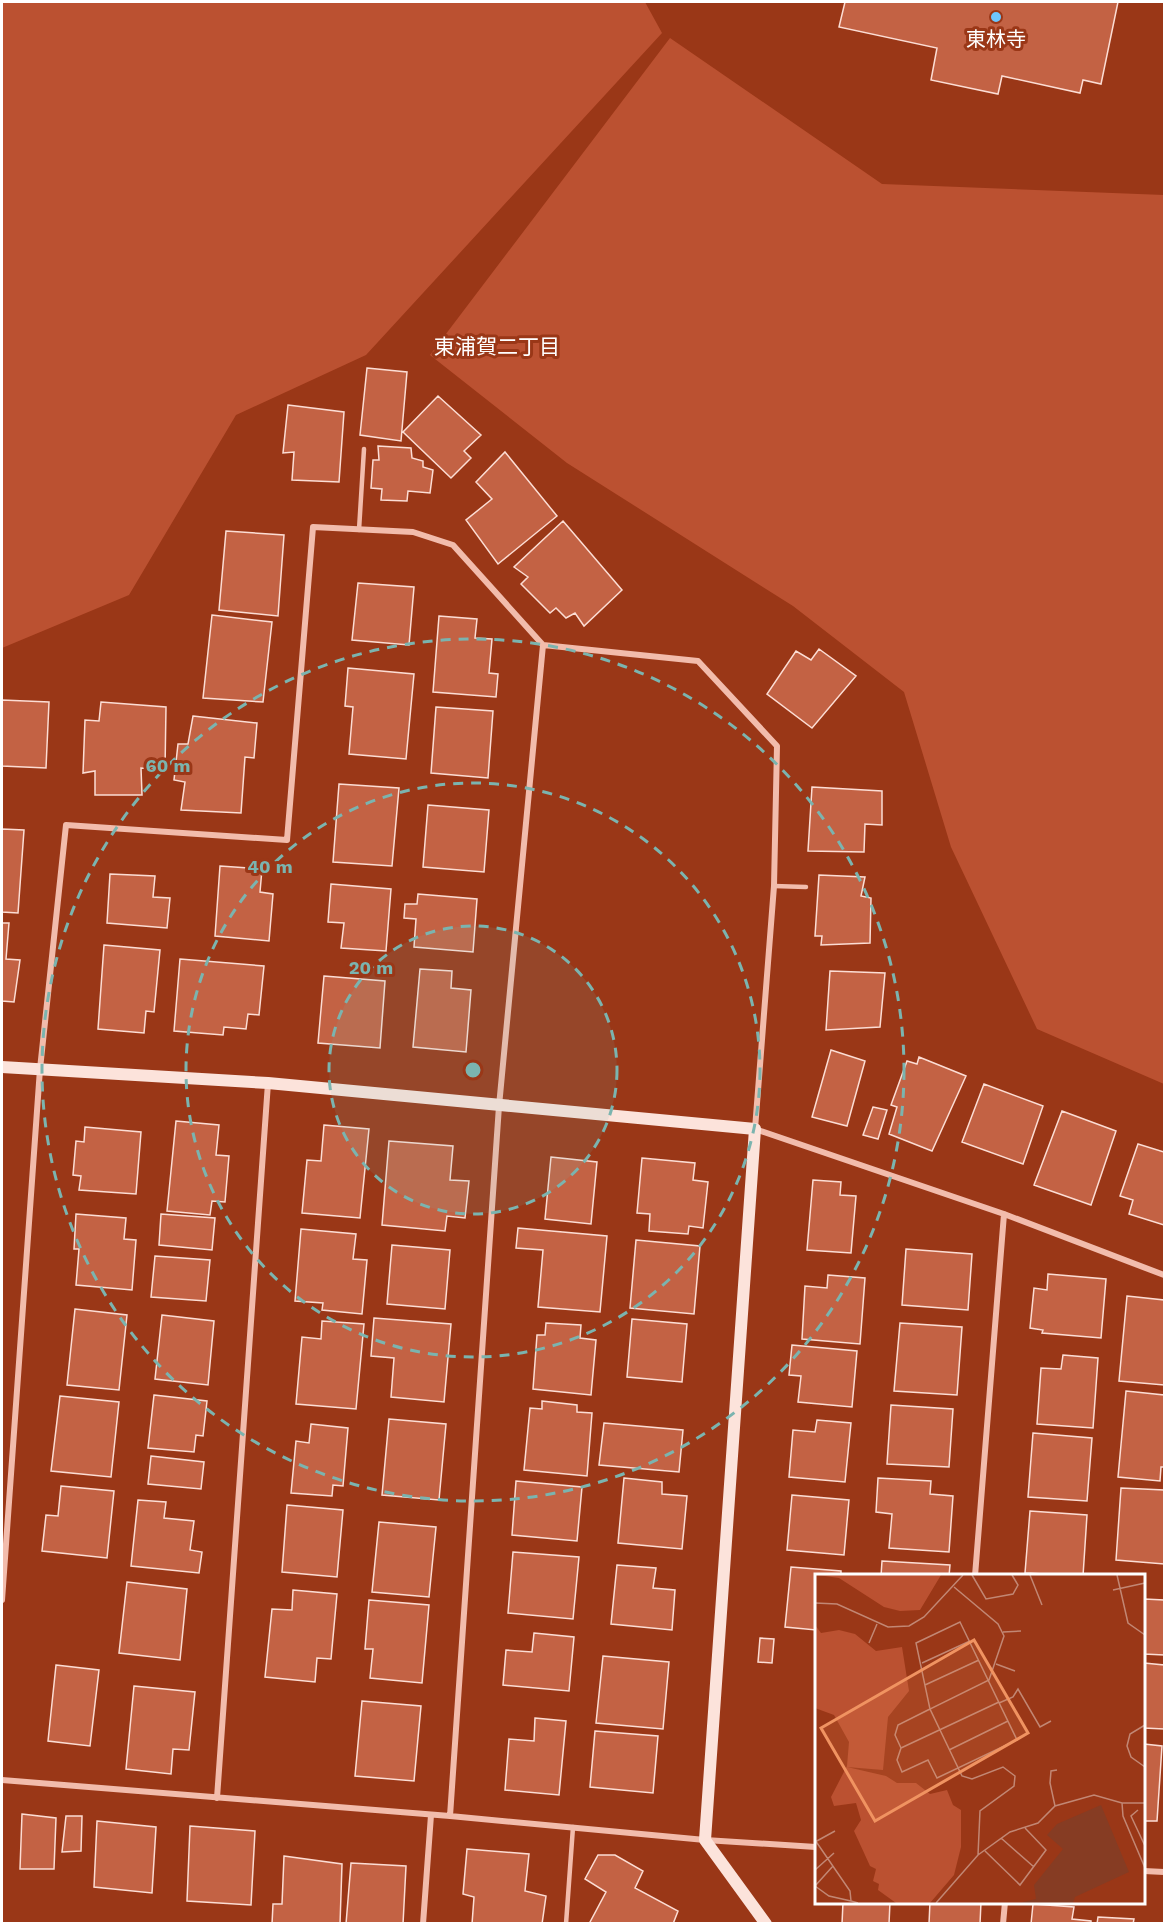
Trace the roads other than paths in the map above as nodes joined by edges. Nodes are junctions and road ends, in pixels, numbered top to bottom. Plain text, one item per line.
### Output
1 (364, 450) dead end
2 (359, 530) junction
3 (543, 645) junction
4 (774, 886) junction
5 (806, 887) dead end
6 (2, 1067) edge
7 (40, 1069) junction
8 (268, 1083) junction
9 (499, 1106) junction
10 (754, 1130) junction
11 (1004, 1214) junction
12 (1164, 1275) edge
13 (975, 1574) edge
14 (2, 1600) edge
15 (2, 1780) edge
16 (217, 1798) junction
17 (431, 1815) junction
18 (450, 1816) junction
19 (573, 1827) junction
20 (705, 1840) junction
21 (815, 1846) edge
22 (1145, 1871) edge
23 (1164, 1872) edge
24 (1005, 1904) edge
25 (423, 1923) edge
26 (566, 1923) edge
27 (766, 1923) edge
28 (1003, 1923) edge

1 - 2 lane
2 - 3 street
2 - 7 street
3 - 4 street
3 - 9 street
4 - 5 lane
4 - 10 street
6 - 7 street
7 - 8 street
7 - 14 street
8 - 9 street
8 - 16 street
9 - 10 street
9 - 18 street
10 - 11 street
10 - 20 street
11 - 12 street
11 - 13 street
15 - 16 street
16 - 17 street
17 - 18 street
17 - 25 street
18 - 19 street
19 - 20 street
19 - 26 lane
20 - 21 street
20 - 27 street
22 - 23 street
24 - 28 street

